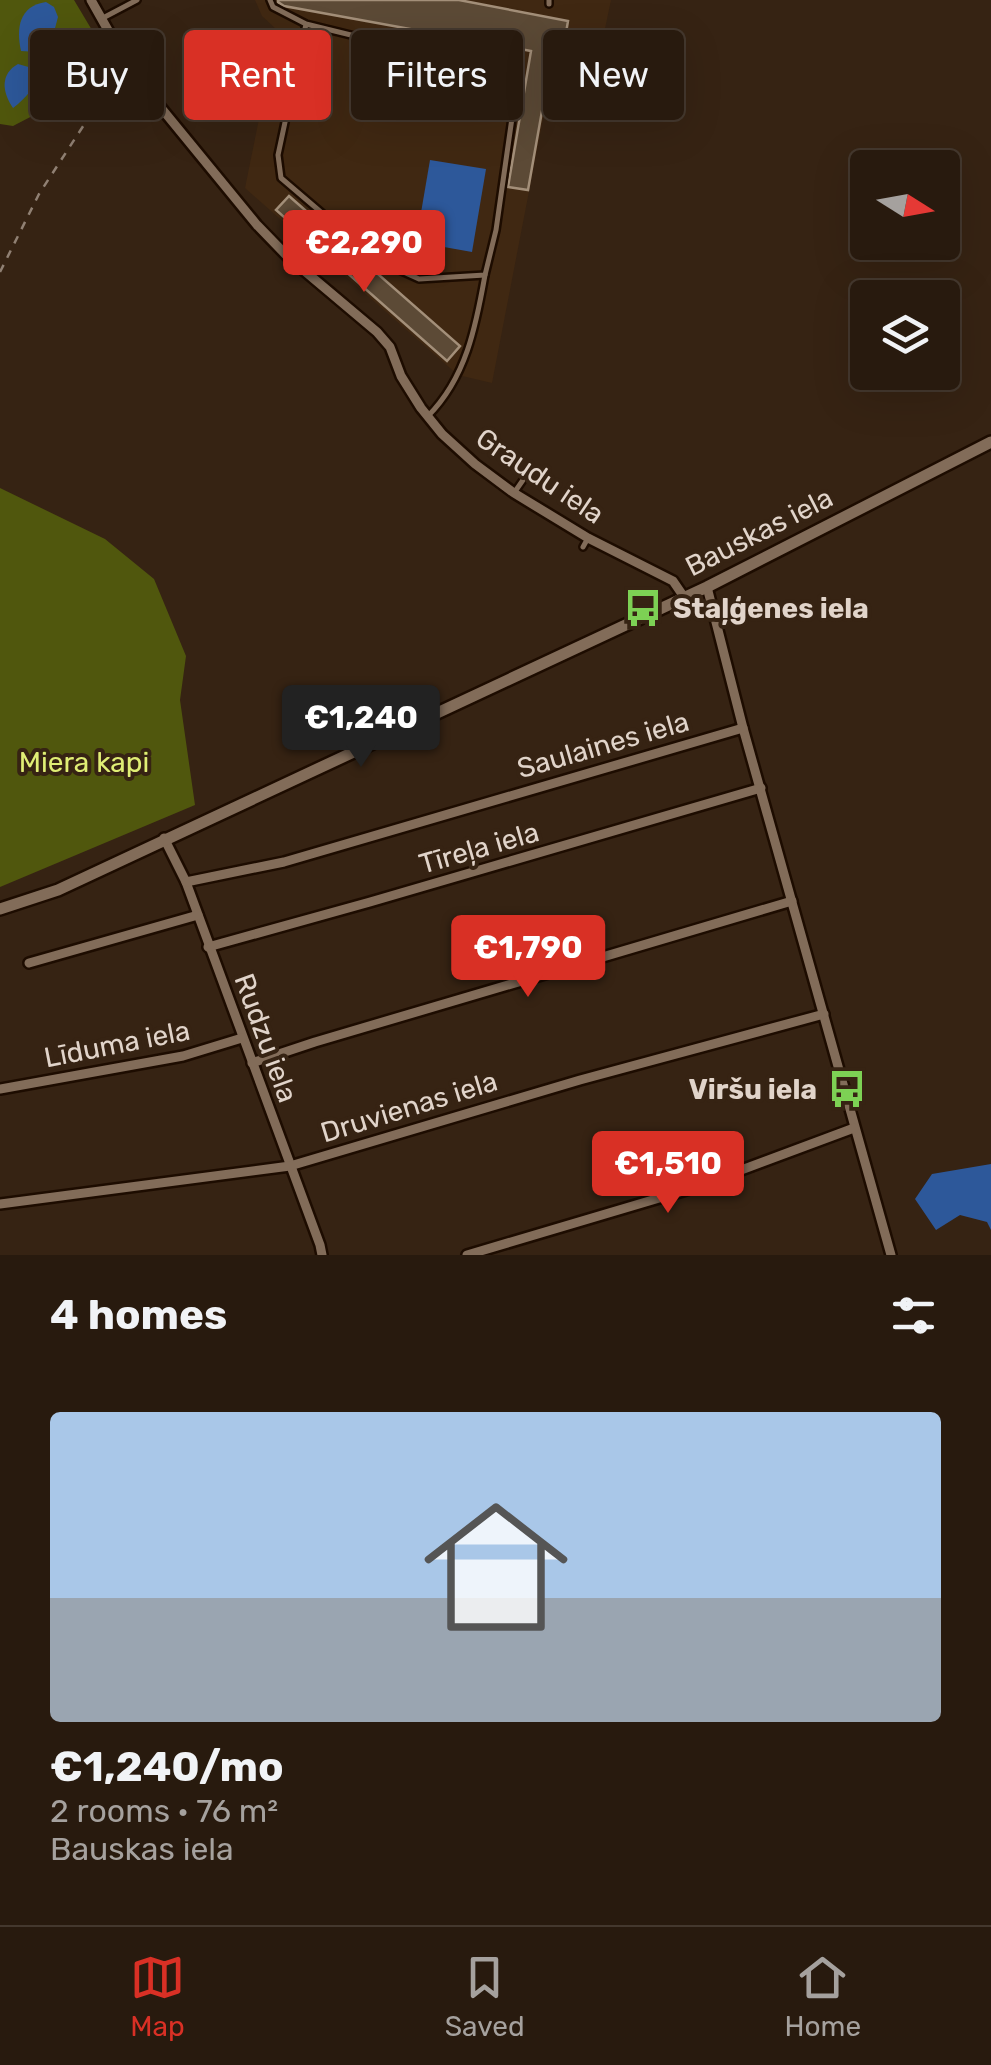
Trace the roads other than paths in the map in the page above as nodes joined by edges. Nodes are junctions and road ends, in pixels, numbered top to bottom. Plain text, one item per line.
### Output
1 (90, 0) edge
2 (138, 0) edge
3 (270, 0) edge
4 (101, 18) junction
5 (306, 24) junction
6 (485, 275) junction
7 (428, 416) junction
8 (991, 442) edge
9 (523, 480) dead end
10 (514, 493) junction
11 (707, 586) junction
12 (684, 597) junction
13 (743, 728) junction
14 (760, 788) junction
15 (164, 838) junction
16 (186, 882) junction
17 (792, 901) junction
18 (0, 908) edge
19 (198, 915) junction
20 (208, 947) junction
21 (28, 964) dead end
22 (824, 1014) junction
23 (242, 1038) junction
24 (252, 1063) junction
25 (0, 1089) edge
26 (854, 1128) junction
27 (290, 1166) junction
28 (0, 1204) edge
29 (322, 1255) edge
30 (467, 1255) edge
31 (891, 1255) edge

1 - 4 street, Graudu iela
2 - 4 lane
3 - 5 lane
4 - 7 street, Graudu iela
5 - 6 lane
5 - 6 lane
6 - 7 lane
7 - 10 street, Graudu iela
8 - 11 street, Bauskas iela
9 - 10 lane
10 - 12 street, Graudu iela
11 - 12 street, Bauskas iela
11 - 13 street
12 - 15 street, Bauskas iela
13 - 14 street
13 - 16 street, Saulaines iela
14 - 17 street
14 - 20 street, Tīreļa iela
15 - 16 street, Rudzu iela
15 - 18 street, Bauskas iela
16 - 19 street, Rudzu iela
17 - 22 street
17 - 24 street
19 - 20 street, Rudzu iela
19 - 21 street
20 - 23 street, Rudzu iela
22 - 26 street
22 - 27 street, Druvienas iela
23 - 24 street, Rudzu iela
23 - 25 street, Līduma iela
24 - 27 street, Rudzu iela
26 - 30 street
26 - 31 street
27 - 28 street, Druvienas iela
27 - 29 street, Rudzu iela

